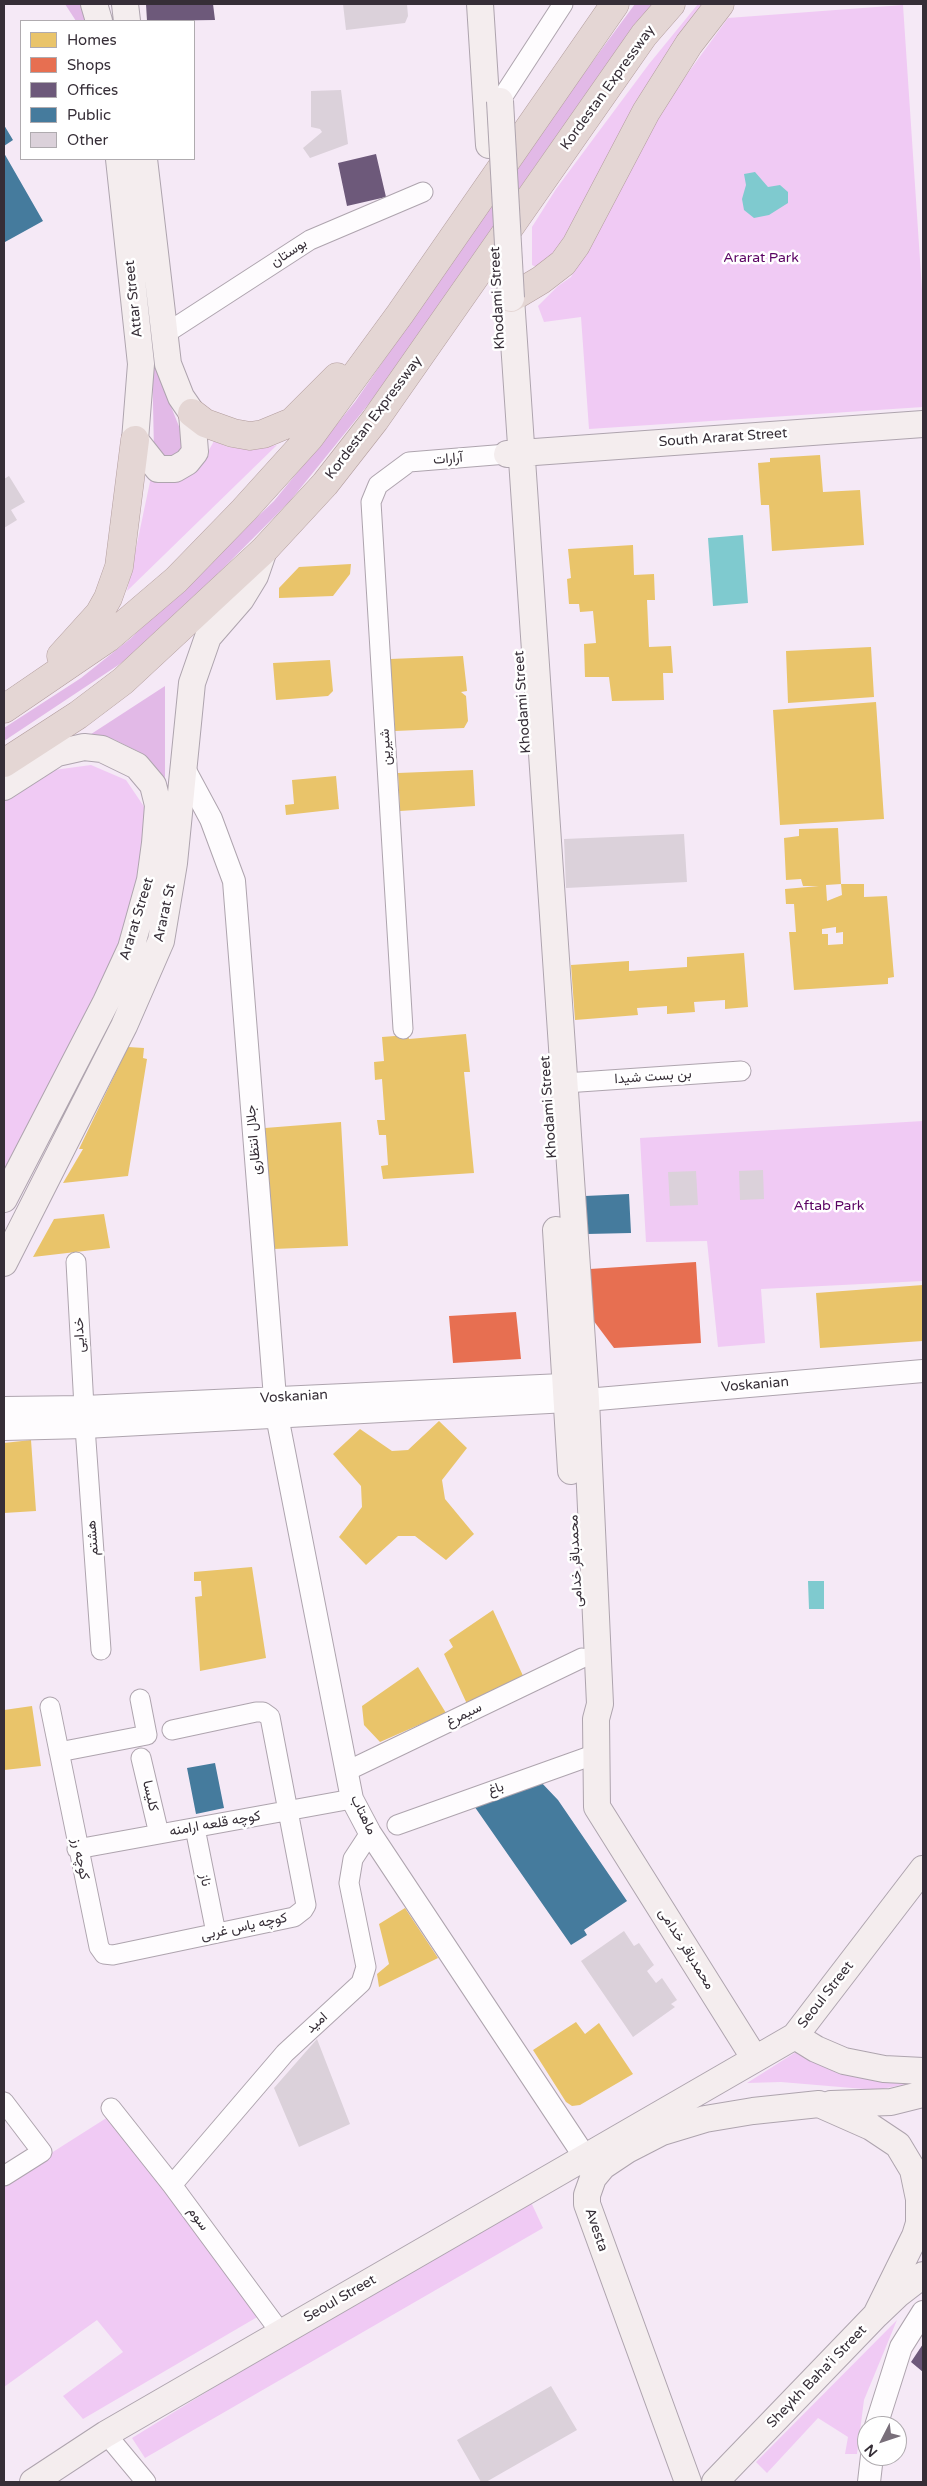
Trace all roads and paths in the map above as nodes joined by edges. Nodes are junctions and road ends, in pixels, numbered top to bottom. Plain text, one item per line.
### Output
1 (94, 4) edge
2 (125, 4) edge
3 (480, 4) edge
4 (494, 4) edge
5 (563, 4) edge
6 (615, 4) edge
7 (671, 4) edge
8 (720, 4) edge
9 (99, 20) edge
10 (128, 20) edge
11 (500, 101) junction
12 (119, 160) edge
13 (144, 160) edge
14 (423, 192) dead end
15 (503, 272) junction
16 (505, 300) junction
17 (400, 314) junction
18 (165, 334) junction
19 (192, 413) junction
20 (923, 424) edge
21 (135, 440) junction
22 (515, 453) junction
23 (392, 473) joint
24 (264, 550) junction
25 (4, 709) edge
26 (4, 763) edge
27 (183, 767) junction
28 (4, 787) edge
29 (403, 1029) dead end
30 (741, 1071) dead end
31 (565, 1083) junction
32 (562, 1170) junction
33 (4, 1199) edge
34 (76, 1262) dead end
35 (4, 1263) edge
36 (923, 1371) edge
37 (576, 1392) junction
38 (276, 1407) junction
39 (4, 1408) edge
40 (85, 1417) junction
41 (4, 1429) edge
42 (580, 1474) junction
43 (101, 1650) dead end
44 (582, 1658) junction
45 (140, 1699) dead end
46 (50, 1707) dead end
47 (596, 1719) junction
48 (172, 1730) dead end
49 (59, 1752) junction
50 (596, 1754) junction
51 (142, 1758) dead end
52 (347, 1771) junction
53 (352, 1799) junction
54 (287, 1811) junction
55 (397, 1825) dead end
56 (195, 1828) junction
57 (370, 1833) junction
58 (159, 1834) junction
59 (77, 1849) junction
60 (923, 1869) edge
61 (216, 1933) junction
62 (113, 1955) joint
63 (795, 2036) junction
64 (761, 2055) junction
65 (923, 2072) edge
66 (923, 2094) edge
67 (4, 2102) edge
68 (819, 2104) junction
69 (111, 2108) dead end
70 (649, 2120) junction
71 (585, 2157) junction
72 (4, 2176) edge
73 (172, 2184) junction
74 (923, 2276) edge
75 (923, 2312) edge
76 (876, 2315) junction
77 (281, 2333) junction
78 (879, 2416) edge
79 (106, 2434) junction
80 (871, 2466) edge
81 (33, 2482) edge
82 (146, 2482) edge
83 (688, 2482) edge
84 (715, 2482) edge
85 (869, 2482) edge

1 - 9 main road
2 - 10 main road
3 - 15 main road, Khodami Street
4 - 11 main road, Khodami Street
5 - 11 street
6 - 17 highway
7 - 24 highway, Kordestan Expressway
8 - 16 highway
11 - 15 main road, Khodami Street, bridge
12 - 21 main road, Attar Street
13 - 18 main road, Attar Street
14 - 18 street, بوستان
15 - 16 main road, Khodami Street, bridge
16 - 22 main road, Khodami Street
17 - 19 highway
17 - 25 highway
18 - 19 main road, Attar Street
19 - 21 main road
20 - 22 main road, South Ararat Street
21 - 25 highway
22 - 23 street, آرارات
22 - 31 main road, Khodami Street
22 - 32 main road, Khodami Street
23 - 29 street, شیرین
24 - 26 highway, Kordestan Expressway
24 - 27 main road, Ararat St
27 - 35 main road, Ararat St
27 - 38 street, جلال انتظاری
28 - 33 main road, Ararat Street
30 - 31 street, بن بست شیدا
31 - 32 main road, Khodami Street
32 - 37 main road, Khodami Street
34 - 40 street, خدایی
36 - 37 street, Voskanian
37 - 38 street, Voskanian
37 - 42 main road, محمدباقر خدامی
38 - 40 street, Voskanian
38 - 52 street, ماهتاب
39 - 40 street
40 - 41 street
40 - 43 street, هشتم
42 - 44 main road, محمدباقر خدامی
42 - 47 main road, محمدباقر خدامی
44 - 47 main road, محمدباقر خدامی
44 - 52 street, سیمرغ
45 - 49 street
46 - 49 street, کوچه رز
47 - 50 main road, محمدباقر خدامی
48 - 54 street
49 - 59 street, کوچه رز
50 - 55 street, باغ
50 - 64 main road, محمدباقر خدامی
51 - 58 street, کلیسا
52 - 53 street, ماهتاب
53 - 54 street, کوچه قلعه ارامنه
53 - 57 street, ماهتاب
54 - 56 street, کوچه قلعه ارامنه
54 - 61 street, کوچه یاس غربی
56 - 58 street, کوچه قلعه ارامنه
56 - 61 street, ناز
57 - 71 street, ماهتاب
57 - 73 street, امید
58 - 59 street, کوچه قلعه ارامنه
59 - 62 street, کوچه رز
60 - 63 main road, Seoul Street
61 - 62 street, کوچه یاس غربی
63 - 64 main road, Seoul Street
63 - 65 main road
64 - 70 main road, Seoul Street
66 - 68 main road, Seoul Street
67 - 72 street
68 - 70 main road, Seoul Street
68 - 76 main road
68 - 83 main road, Avesta
69 - 73 street, سوم
70 - 71 main road, Seoul Street
71 - 77 main road, Seoul Street
73 - 77 street, سوم
74 - 76 main road, Sheykh Baha'i Street
75 - 78 street
76 - 84 main road, Sheykh Baha'i Street
77 - 79 main road, Seoul Street
79 - 81 main road, Seoul Street
79 - 82 street
80 - 85 street

